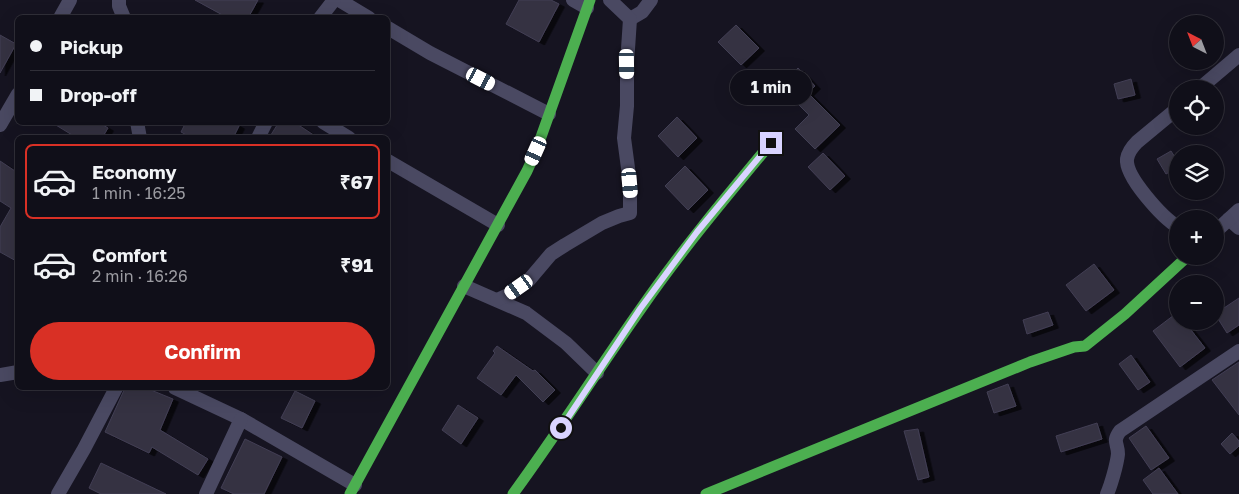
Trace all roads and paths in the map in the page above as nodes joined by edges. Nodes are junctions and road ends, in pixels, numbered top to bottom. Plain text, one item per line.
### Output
1 (70, 0) edge
2 (120, 0) edge
3 (334, 0) edge
4 (338, 0) edge
5 (573, 0) edge
6 (610, 0) edge
7 (651, 0) edge
8 (589, 4) edge
9 (62, 15) edge
10 (123, 15) edge
11 (322, 15) edge
12 (364, 15) edge
13 (630, 19) junction
14 (390, 29) edge
15 (1239, 55) edge
16 (1210, 80) edge
17 (15, 99) edge
18 (549, 114) junction
19 (1169, 115) edge
20 (0, 125) edge
21 (328, 125) edge
22 (344, 135) edge
23 (771, 143) dead end
24 (390, 162) edge
25 (1236, 219) edge
26 (1169, 220) edge
27 (498, 225) junction
28 (1224, 226) edge
29 (1178, 265) edge
30 (464, 286) junction
31 (497, 300) junction
32 (1239, 352) edge
33 (15, 372) edge
34 (597, 373) junction
35 (0, 375) edge
36 (115, 390) edge
37 (179, 390) edge
38 (240, 418) junction
39 (352, 490) edge
40 (58, 494) edge
41 (206, 494) edge
42 (513, 494) edge
43 (706, 494) edge
44 (1107, 494) edge

1 - 9 street
2 - 10 street
3 - 11 street
4 - 12 street
5 - 8 street
6 - 13 street
7 - 13 street
8 - 18 street
13 - 31 street
14 - 18 street
15 - 16 street
17 - 20 street
18 - 27 street
19 - 26 street
21 - 22 street
23 - 34 street
24 - 27 street
25 - 28 street
27 - 30 street
29 - 43 street
30 - 31 street
30 - 39 street
31 - 34 street
32 - 44 street
33 - 35 street
34 - 42 street
36 - 40 street
37 - 38 street
38 - 39 street
38 - 41 street

